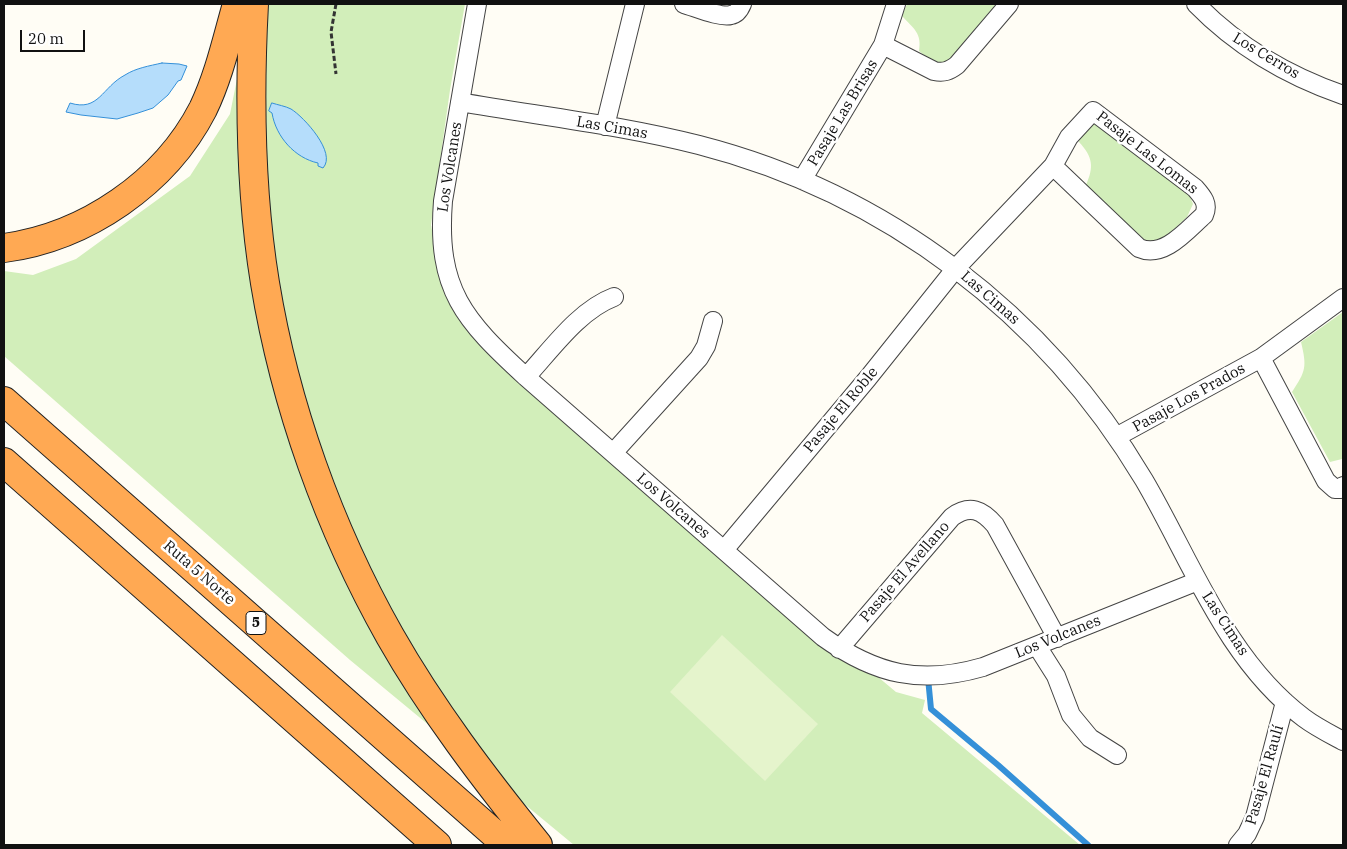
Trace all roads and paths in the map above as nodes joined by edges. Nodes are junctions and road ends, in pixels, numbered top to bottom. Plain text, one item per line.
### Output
1 (237, 4) edge
2 (254, 4) edge
3 (336, 4) edge
4 (477, 4) edge
5 (635, 4) edge
6 (684, 4) edge
7 (742, 4) edge
8 (896, 4) edge
9 (1009, 4) edge
10 (1196, 4) edge
11 (883, 45) junction
12 (336, 74) dead end
13 (1343, 95) edge
14 (460, 102) junction
15 (605, 126) junction
16 (1053, 166) junction
17 (802, 180) junction
18 (4, 248) edge
19 (956, 268) junction
20 (614, 297) dead end
21 (1343, 298) edge
22 (713, 321) dead end
23 (1261, 358) junction
24 (526, 377) junction
25 (4, 401) edge
26 (1116, 437) junction
27 (613, 453) junction
28 (4, 462) edge
29 (1343, 486) edge
30 (724, 550) junction
31 (1198, 580) junction
32 (1057, 638) junction
33 (1038, 646) junction
34 (839, 649) junction
35 (1286, 702) junction
36 (1343, 741) edge
37 (1117, 755) dead end
38 (437, 845) edge
39 (508, 845) edge
40 (538, 845) edge
41 (1238, 845) edge

1 - 18 highway
2 - 40 highway
3 - 12 path
4 - 14 street, Los Volcanes
5 - 15 street
6 - 7 street
8 - 11 street, Pasaje Las Brisas
9 - 11 street, Pasaje Las Brisas
10 - 13 street, Los Cerros
11 - 17 street, Pasaje Las Brisas
14 - 15 street, Las Cimas
14 - 24 street, Los Volcanes
15 - 17 street, Las Cimas
16 - 16 street, Pasaje Las Lomas
16 - 19 street, Pasaje Las Lomas
17 - 19 street, Las Cimas
19 - 26 street, Las Cimas
19 - 30 street, Pasaje El Roble
20 - 24 street
21 - 23 street, Pasaje Los Prados
22 - 27 street
23 - 26 street, Pasaje Los Prados
23 - 29 street, Pasaje Los Prados
24 - 27 street, Los Volcanes
25 - 39 highway, Ruta 5 Norte / 5
26 - 31 street, Las Cimas
27 - 30 street, Los Volcanes
28 - 38 highway
30 - 34 street, Los Volcanes
31 - 32 street, Los Volcanes
31 - 35 street, Las Cimas
32 - 33 street, Los Volcanes
32 - 34 street, Pasaje El Avellano
33 - 34 street, Los Volcanes
33 - 37 street
35 - 36 street, Las Cimas
35 - 41 street, Pasaje El Raulí

